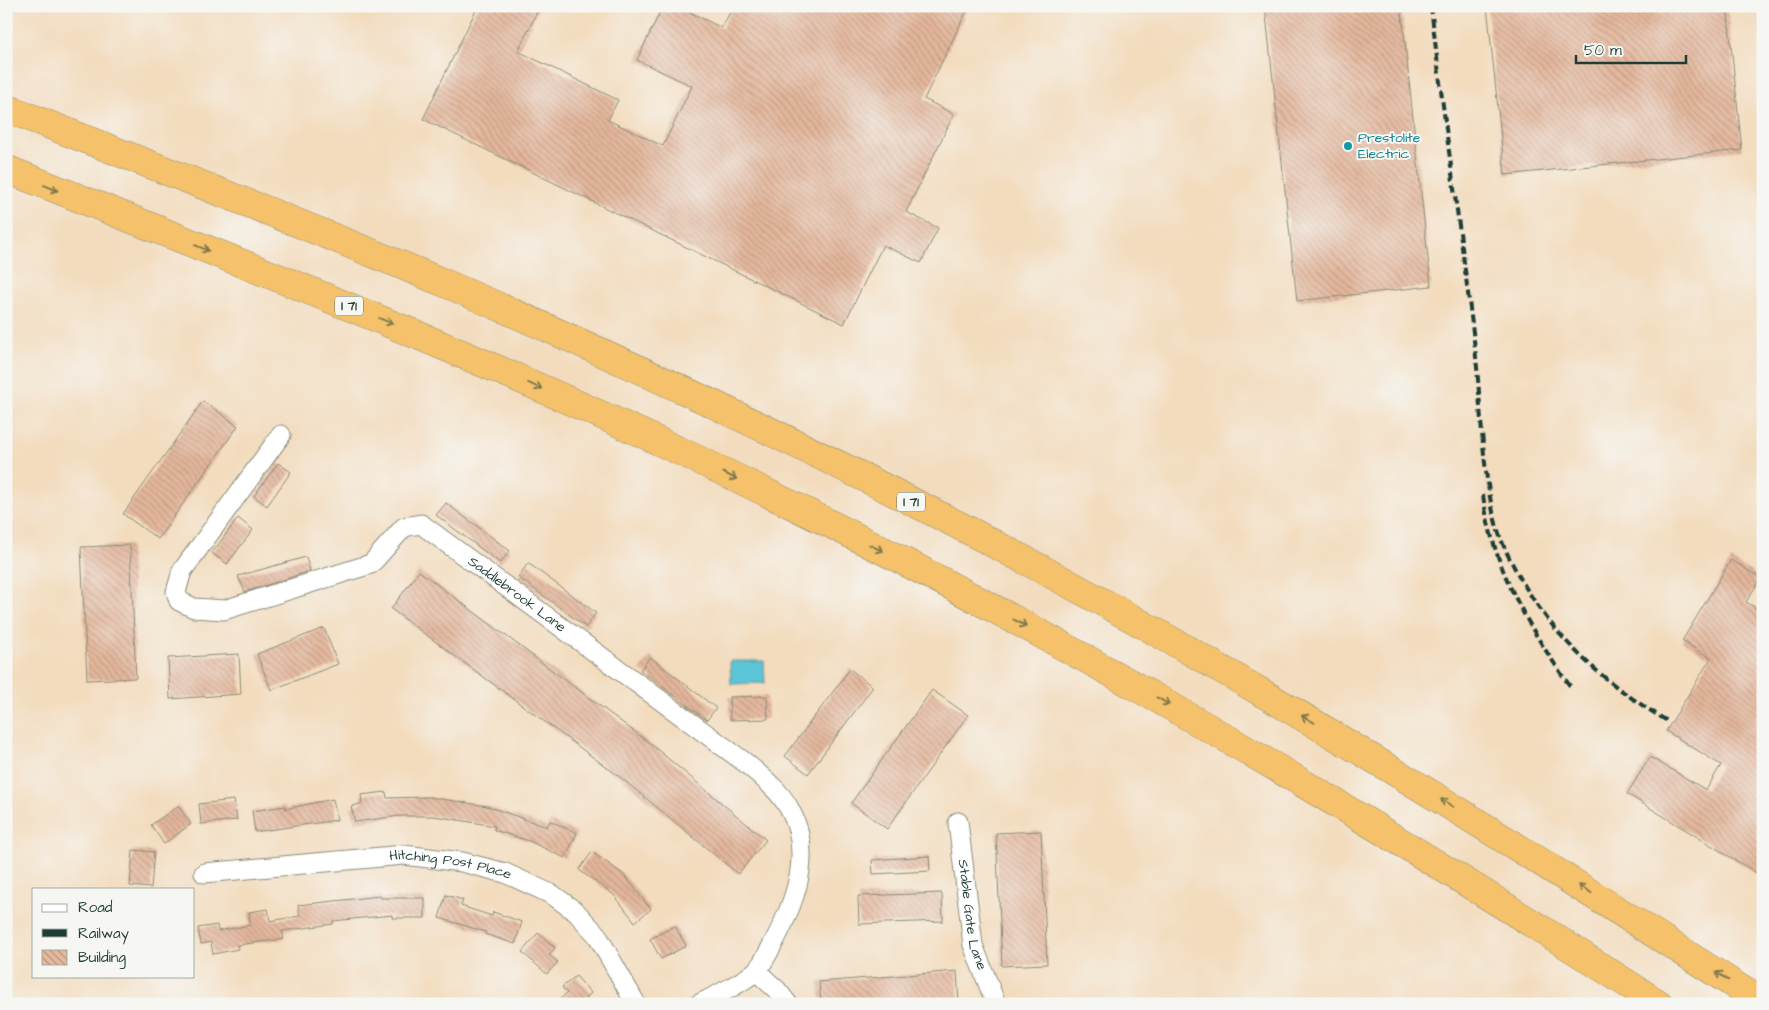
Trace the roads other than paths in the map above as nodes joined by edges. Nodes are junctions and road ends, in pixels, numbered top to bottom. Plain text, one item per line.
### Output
1 (6, 108) edge
2 (6, 169) edge
3 (281, 435) dead end
4 (958, 822) dead end
5 (204, 873) dead end
6 (756, 971) junction
7 (1763, 1003) edge
8 (636, 1004) edge
9 (699, 1004) edge
10 (788, 1004) edge
11 (996, 1004) edge
12 (1659, 1004) edge

7 -> 1 highway, I 71
2 -> 12 highway, I 71
3 - 6 street, Saddlebrook Lane
4 - 11 street, Stable Gate Lane
5 - 8 street, Hitching Post Place
6 - 9 street, Saddlebrook Lane
6 - 10 street

